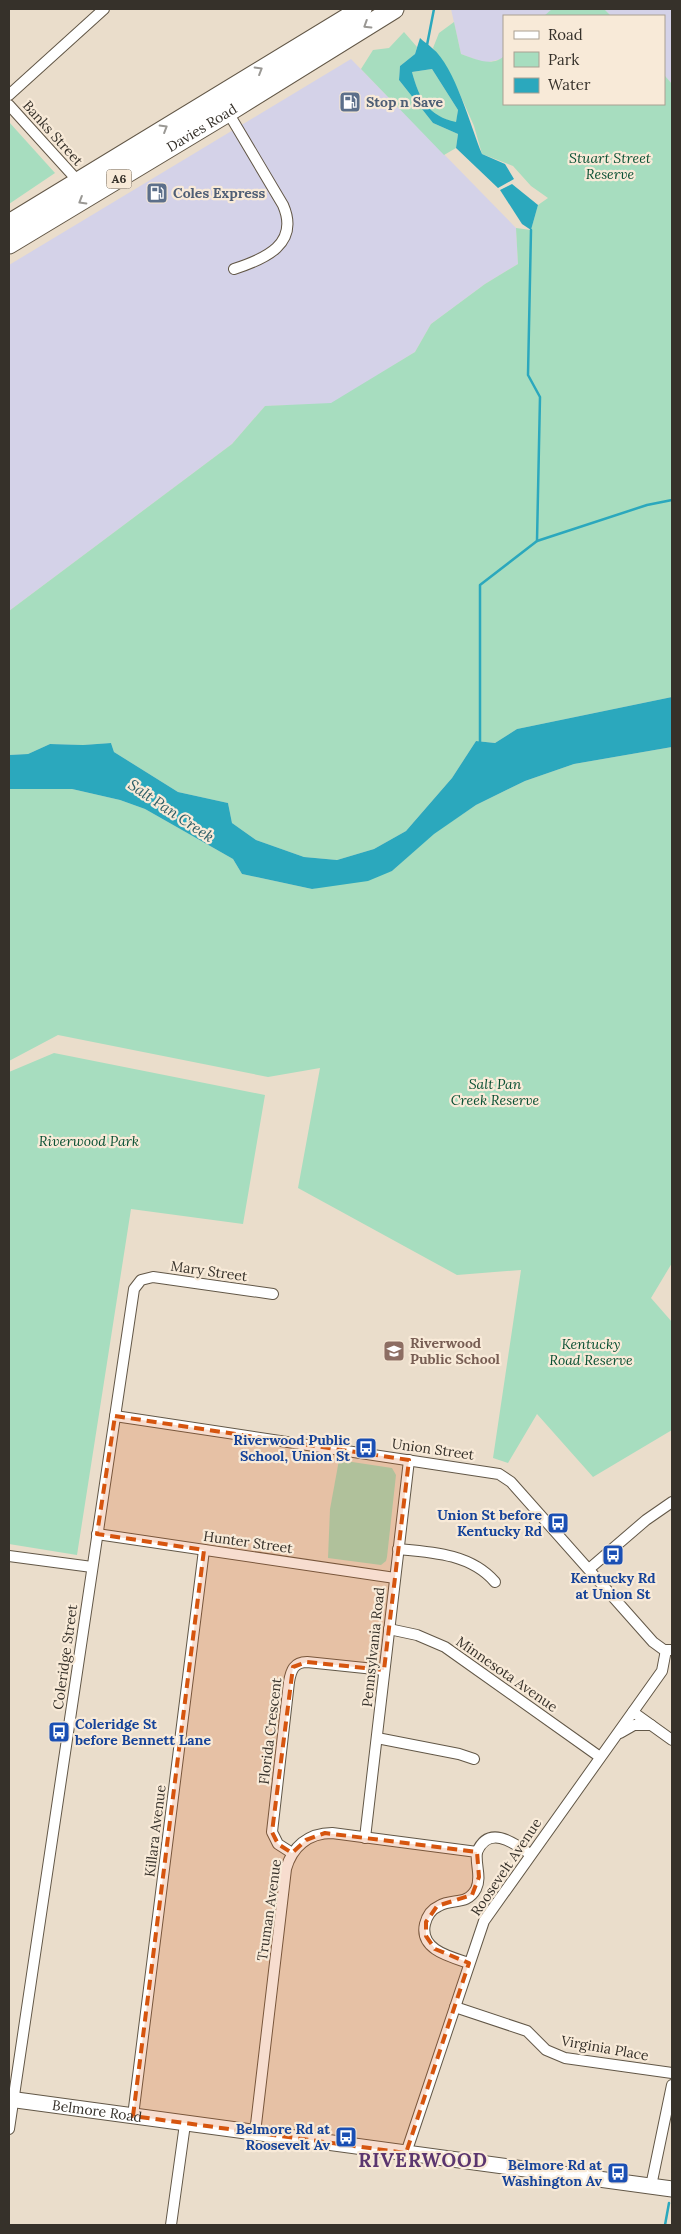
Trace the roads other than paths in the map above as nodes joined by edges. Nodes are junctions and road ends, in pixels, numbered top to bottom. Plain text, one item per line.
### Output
1 (104, 9) edge
2 (362, 9) edge
3 (394, 9) edge
4 (9, 95) edge
5 (218, 96) junction
6 (9, 105) edge
7 (228, 112) junction
8 (170, 148) junction
9 (77, 180) junction
10 (9, 224) edge
11 (9, 244) edge
12 (234, 269) dead end
13 (141, 1280) joint
14 (273, 1294) dead end
15 (115, 1416) junction
16 (409, 1460) junction
17 (672, 1502) edge
18 (97, 1534) junction
19 (398, 1549) junction
20 (204, 1550) junction
21 (9, 1556) edge
22 (92, 1567) junction
23 (589, 1569) junction
24 (395, 1578) junction
25 (495, 1582) dead end
26 (389, 1629) junction
27 (669, 1650) edge
28 (384, 1670) junction
29 (633, 1712) junction
30 (652, 1725) junction
31 (616, 1736) junction
32 (377, 1738) junction
33 (672, 1740) edge
34 (600, 1757) junction
35 (474, 1759) dead end
36 (365, 1838) junction
37 (477, 1852) junction
38 (292, 1853) junction
39 (530, 1854) junction
40 (469, 1963) junction
41 (455, 2007) junction
42 (672, 2073) edge
43 (672, 2085) edge
44 (11, 2099) edge
45 (133, 2116) junction
46 (185, 2124) junction
47 (9, 2129) edge
48 (255, 2133) junction
49 (406, 2153) junction
50 (651, 2186) junction
51 (672, 2189) edge
52 (171, 2225) edge

1 - 4 street
5 -> 2 highway, Davies Road / A6
3 -> 7 highway, Davies Road / A6
5 - 7 street
9 -> 5 highway, Davies Road / A6
6 - 9 street, Banks Street
7 - 8 highway, Davies Road / A6
7 - 12 street
8 - 9 highway
8 -> 11 highway, Davies Road / A6
9 - 10 highway, Davies Road / A6
13 - 14 street, Mary Street
13 - 15 street, Coleridge Street
15 - 16 street, Union Street
15 - 18 street, Coleridge Street
16 - 19 street, Pennsylvania Road
16 - 23 street, Union Street
17 - 23 street
18 - 20 street, Hunter Street
18 - 22 street, Coleridge Street
19 - 24 street, Pennsylvania Road
19 - 25 street
20 - 24 street, Hunter Street
20 - 45 street, Killara Avenue
21 - 22 street
22 - 44 street, Coleridge Street
23 - 27 street, Union Street
24 - 26 street, Pennsylvania Road
26 - 28 street, Pennsylvania Road
26 - 34 street, Minnesota Avenue
27 - 29 street, Roosevelt Avenue
28 - 32 street, Pennsylvania Road
28 - 38 street, Florida Crescent
29 - 30 street
29 - 31 street, Roosevelt Avenue
30 - 31 street
30 - 33 street
31 - 34 street, Roosevelt Avenue
32 - 35 street
32 - 36 street, Pennsylvania Road
34 - 39 street, Roosevelt Avenue
36 - 37 street, Truman Avenue
36 - 38 street, Truman Avenue
37 - 39 street
37 - 40 street
38 - 48 street, Truman Avenue
39 - 40 street, Roosevelt Avenue
40 - 41 street, Roosevelt Avenue
41 - 42 street, Virginia Place
41 - 49 street, Roosevelt Avenue
43 - 50 street
44 - 45 main road, Belmore Road
44 - 47 street, Coleridge Street
45 - 46 main road, Belmore Road
46 - 48 main road, Belmore Road
46 - 52 street
48 - 49 main road, Belmore Road
49 - 50 main road, Belmore Road
50 - 51 main road, Belmore Road

